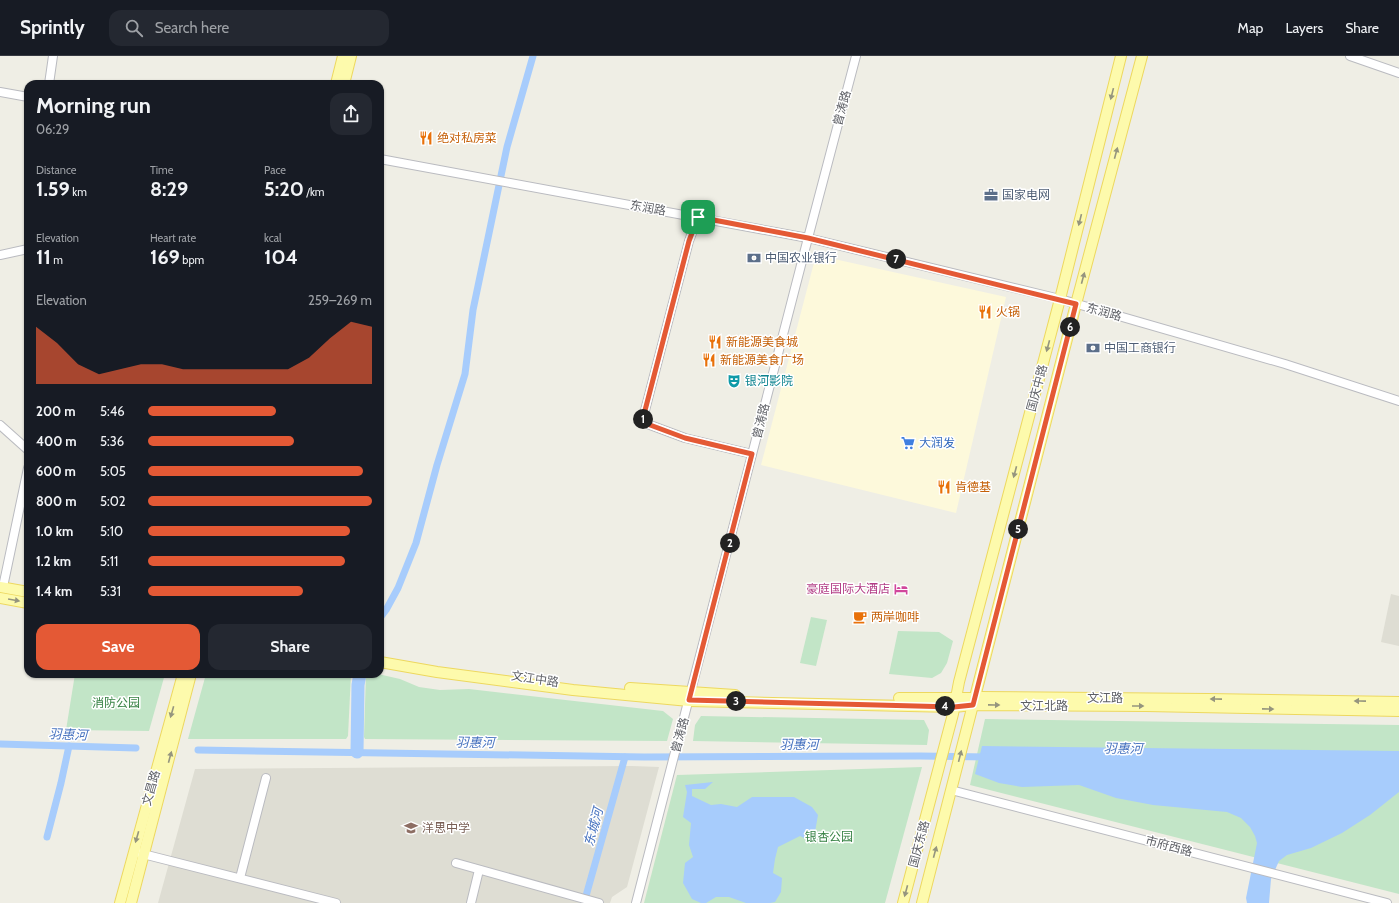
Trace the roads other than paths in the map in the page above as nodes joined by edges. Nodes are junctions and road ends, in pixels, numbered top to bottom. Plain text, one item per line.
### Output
1 (53, 56) edge
2 (343, 56) edge
3 (351, 56) edge
4 (856, 56) edge
5 (1121, 56) edge
6 (1142, 56) edge
7 (1350, 56) edge
8 (1399, 73) edge
9 (50, 80) edge
10 (337, 80) edge
11 (345, 80) edge
12 (0, 92) edge
13 (24, 96) edge
14 (384, 160) edge
15 (698, 217) junction
16 (808, 238) junction
17 (24, 250) edge
18 (0, 255) edge
19 (1060, 299) junction
20 (1076, 304) junction
21 (1399, 402) edge
22 (0, 425) edge
23 (24, 446) edge
24 (752, 454) junction
25 (24, 486) edge
26 (1, 587) edge
27 (24, 591) edge
28 (0, 598) edge
29 (24, 602) edge
30 (384, 657) edge
31 (384, 663) edge
32 (182, 678) edge
33 (191, 678) edge
34 (690, 696) junction
35 (974, 701) junction
36 (955, 702) junction
37 (1399, 702) edge
38 (1399, 711) edge
39 (951, 720) joint
40 (266, 778) dead end
41 (951, 790) junction
42 (133, 852) junction
43 (144, 854) junction
44 (456, 862) dead end
45 (479, 870) junction
46 (240, 878) junction
47 (120, 903) edge
48 (131, 903) edge
49 (336, 903) edge
50 (471, 903) edge
51 (598, 903) edge
52 (636, 903) edge
53 (903, 903) edge
54 (922, 903) edge
55 (1387, 903) edge

1 - 9 street
2 - 10 main road
3 - 11 main road
4 - 16 street, 曾涛路
5 -> 19 main road, 国庆中路
20 -> 6 main road, 国庆东路
7 - 8 street
12 - 13 street
14 - 15 street, 东润路
15 - 16 street, 东润路
15 - 24 street
16 - 19 street, 东润路
16 - 24 street, 曾涛路
17 - 18 street
19 - 20 street, 东润路
19 -> 36 main road, 国庆中路
20 - 21 street, 东润路
20 - 35 main road, 国庆东路
22 - 23 street
24 - 34 street, 曾涛路
25 - 26 street
26 - 27 main road
28 -> 29 main road
30 - 34 main road, 文江中路
31 - 34 main road, 文江中路
32 -> 42 main road, 文昌路
43 -> 33 main road, 文昌路
34 - 36 main road, 文江路
34 - 52 street, 曾涛路
35 - 36 main road, 文江路
37 -> 35 main road, 文江路
35 -> 38 main road, 文江北路
41 -> 35 main road, 国庆东路
36 - 39 main road, 国庆中路
39 -> 53 main road, 国庆东路
40 - 46 street
54 -> 41 main road, 国庆东路
41 - 55 street, 市府西路
42 - 43 street
42 - 47 main road, 文昌路
43 - 46 street
43 - 48 main road, 文昌路
44 - 45 street
45 - 50 street
45 - 51 street
46 - 49 street

